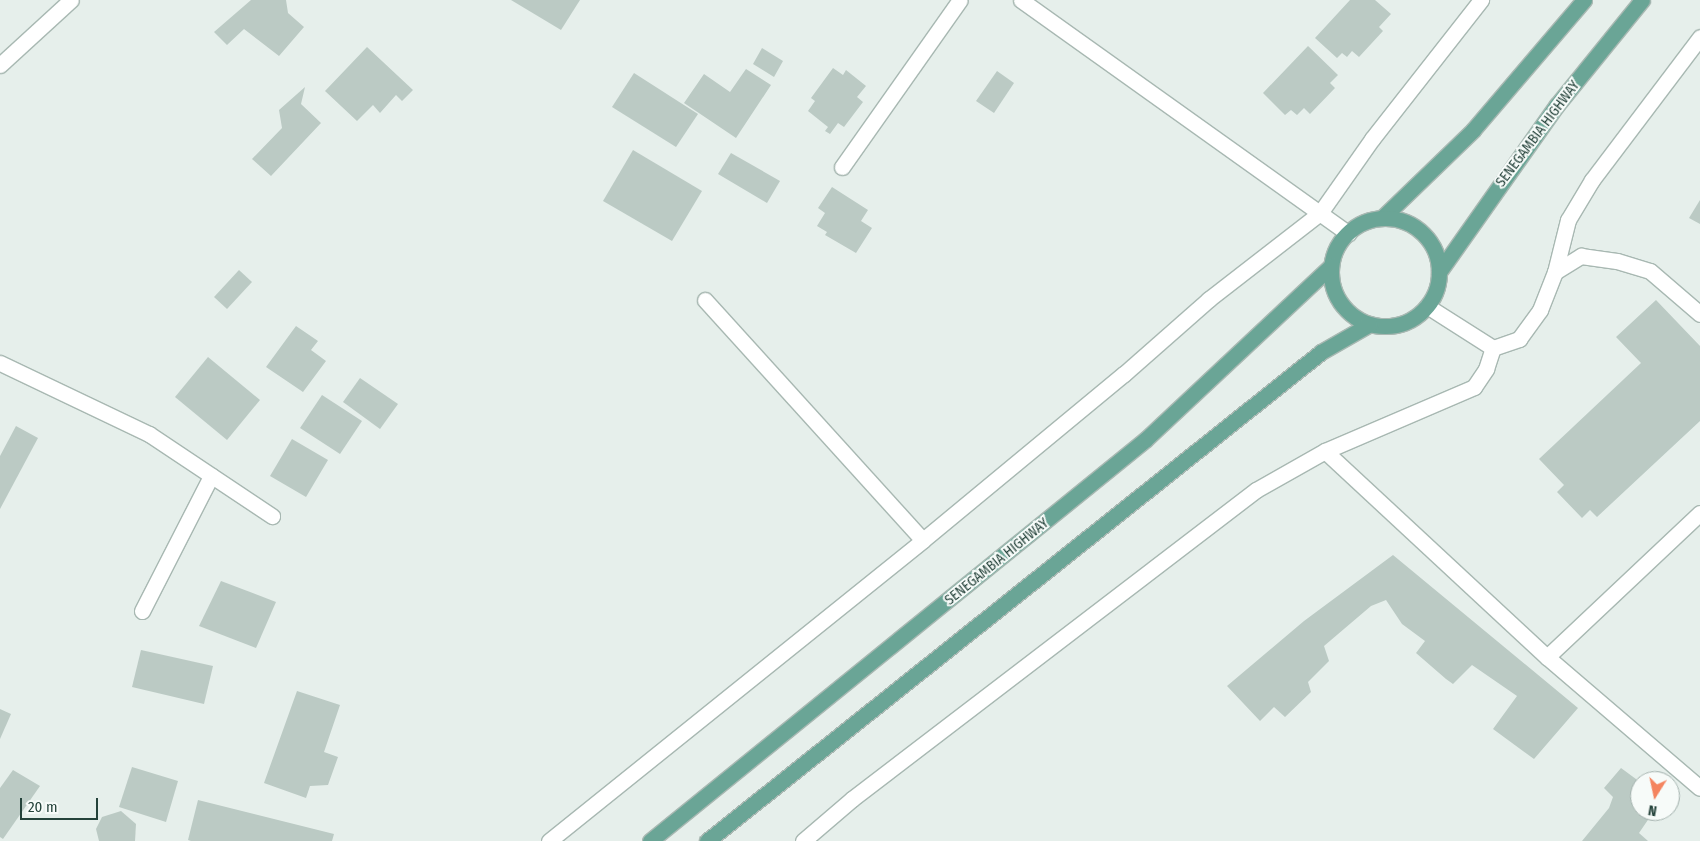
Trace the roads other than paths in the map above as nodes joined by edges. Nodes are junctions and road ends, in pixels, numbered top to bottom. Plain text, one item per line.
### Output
1 (71, 0) edge
2 (960, 0) edge
3 (1021, 0) edge
4 (1481, 0) edge
5 (1584, 0) edge
6 (1642, 0) edge
7 (1700, 36) edge
8 (0, 65) edge
9 (842, 168) dead end
10 (1320, 212) junction
11 (1382, 218) junction
12 (1348, 233) junction
13 (1331, 266) junction
14 (1439, 272) junction
15 (1555, 272) junction
16 (705, 300) dead end
17 (1427, 306) junction
18 (1700, 314) edge
19 (1370, 324) junction
20 (1493, 348) junction
21 (0, 363) edge
22 (1326, 451) junction
23 (211, 476) junction
24 (1700, 513) edge
25 (272, 516) dead end
26 (923, 540) junction
27 (142, 612) dead end
28 (1547, 657) junction
29 (1700, 788) edge
30 (549, 841) edge
31 (650, 841) edge
32 (707, 841) edge
33 (803, 841) edge

1 - 8 street
2 - 9 street
3 - 10 street
4 - 10 street
5 - 11 main road
6 - 14 main road, SENEGAMBIA HIGHWAY
7 - 15 street
10 - 12 street
10 - 26 street
11 - 12 main road
11 - 14 main road
12 - 13 main road
13 - 19 main road
13 - 31 main road, SENEGAMBIA HIGHWAY
14 - 17 main road
15 - 18 street
15 - 20 street
16 - 26 street
17 - 19 main road
17 - 20 street
19 - 32 main road
20 - 22 street
21 - 23 street
22 - 28 street
22 - 33 street
23 - 25 street
23 - 27 street
24 - 28 street
26 - 30 street
28 - 29 street

